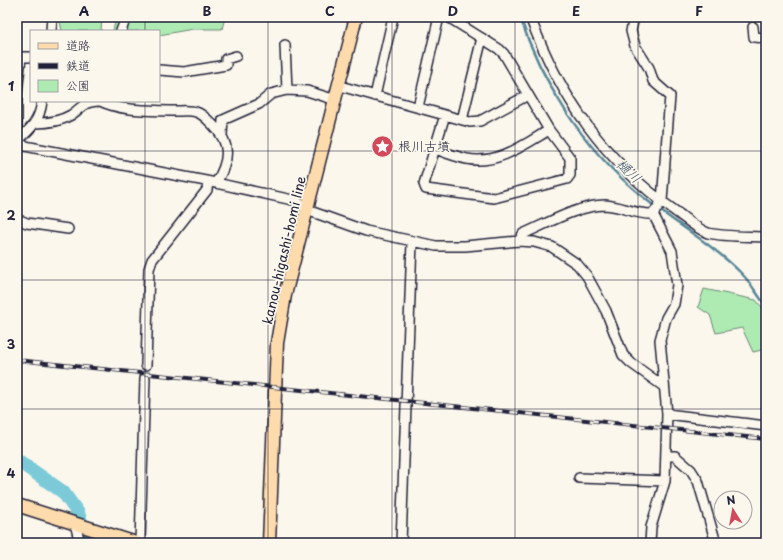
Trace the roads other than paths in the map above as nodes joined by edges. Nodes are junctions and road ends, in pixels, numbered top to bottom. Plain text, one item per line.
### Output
1 (52, 17) edge
2 (128, 17) edge
3 (356, 17) edge
4 (393, 17) edge
5 (439, 17) edge
6 (448, 17) edge
7 (530, 17) edge
8 (634, 17) edge
9 (753, 27) dead end
10 (51, 30) edge
11 (121, 30) edge
12 (482, 38) junction
13 (766, 38) edge
14 (285, 45) dead end
15 (236, 56) dead end
16 (30, 57) edge
17 (160, 70) edge
18 (340, 86) junction
19 (287, 90) junction
20 (528, 95) junction
21 (375, 96) junction
22 (336, 100) junction
23 (42, 102) edge
24 (90, 102) edge
25 (102, 102) edge
26 (111, 102) edge
27 (418, 107) junction
28 (118, 108) junction
29 (445, 115) junction
30 (462, 120) junction
31 (36, 123) junction
32 (17, 130) edge
33 (549, 130) junction
34 (222, 135) junction
35 (17, 142) edge
36 (434, 149) junction
37 (212, 182) junction
38 (661, 202) junction
39 (307, 210) junction
40 (654, 213) junction
41 (17, 219) edge
42 (68, 229) dead end
43 (766, 237) edge
44 (519, 241) junction
45 (412, 242) junction
46 (146, 365) tunnel mouth
47 (145, 378) tunnel mouth
48 (663, 386) junction
49 (667, 414) junction
50 (766, 426) edge
51 (666, 456) junction
52 (579, 478) dead end
53 (666, 481) junction
54 (17, 505) edge
55 (88, 530) edge
56 (80, 543) edge
57 (136, 543) edge
58 (140, 543) edge
59 (269, 543) edge
60 (401, 543) edge
61 (650, 543) edge
62 (716, 543) edge

1 - 10 street
2 - 11 street
3 - 18 main road, kanou-higashi-homi line
4 - 21 street
5 - 27 street
6 - 12 street
7 - 38 street
8 - 38 street
9 - 13 street
12 - 20 street
12 - 30 street
14 - 19 street
15 - 17 street
16 - 32 street
18 - 21 street
18 - 22 main road, kanou-higashi-homi line
19 - 22 street
19 - 34 street
20 - 30 street
20 - 33 street
21 - 27 street
22 - 39 main road, kanou-higashi-homi line
23 - 31 street
24 - 31 street
25 - 28 street
26 - 28 street
27 - 29 street
28 - 34 street
29 - 30 street
29 - 36 street
31 - 35 street
33 - 36 street
33 - 36 street
34 - 37 street
35 - 37 street
37 - 39 street
37 - 46 street
38 - 40 street
38 - 43 street
39 - 45 street
39 - 59 main road, kanou-higashi-homi line
40 - 44 street
40 - 48 street
41 - 42 street
44 - 45 street
44 - 48 street
45 - 60 street
47 - 58 street
48 - 49 street
49 - 50 street
49 - 51 street
51 - 53 street
51 - 62 street
52 - 53 street
53 - 61 street
54 - 55 main road
55 - 56 street
55 - 57 main road

